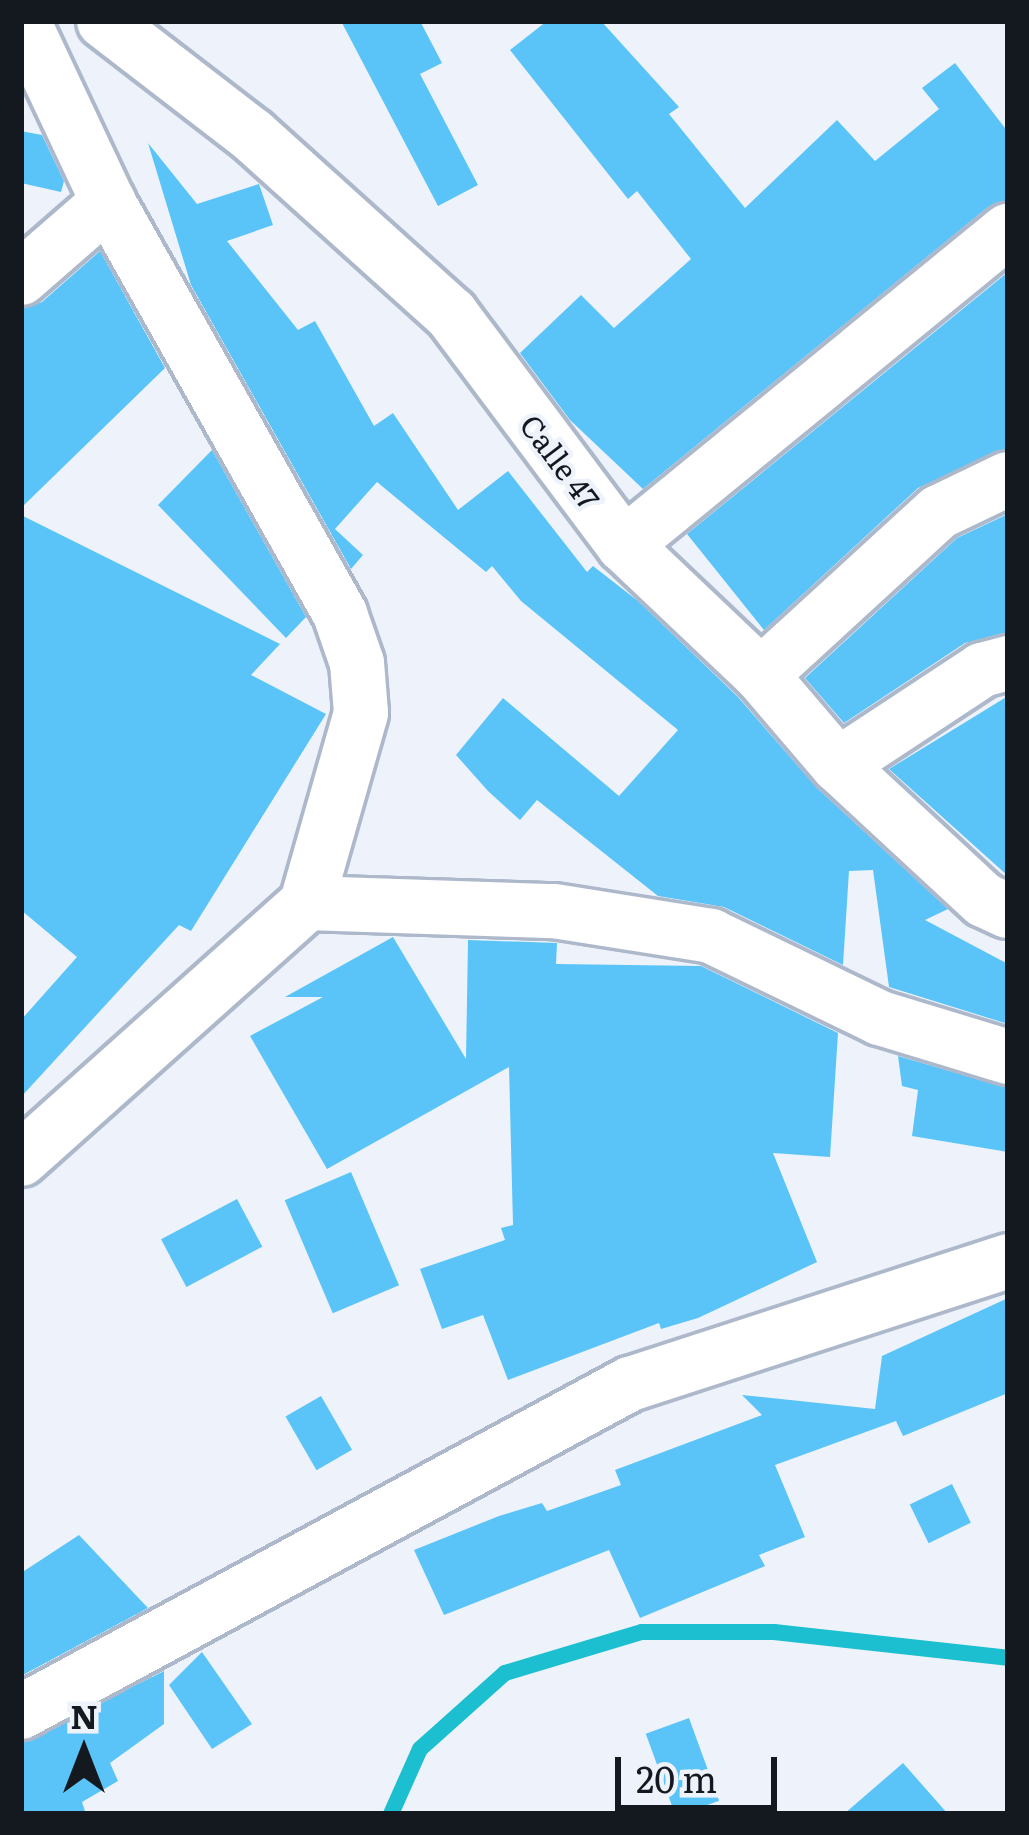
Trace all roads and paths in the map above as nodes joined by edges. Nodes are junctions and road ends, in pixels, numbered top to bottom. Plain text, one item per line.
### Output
1 (23, 21) edge
2 (104, 21) edge
3 (108, 202) junction
4 (1008, 230) edge
5 (21, 278) edge
6 (1008, 479) edge
7 (624, 544) junction
8 (1008, 663) edge
9 (761, 675) junction
10 (838, 765) junction
11 (307, 903) junction
12 (1008, 911) edge
13 (1008, 1057) edge
14 (21, 1160) edge
15 (1008, 1261) edge
16 (21, 1712) edge

1 - 3 street
2 - 7 street, Calle 47
3 - 5 street
3 - 11 street
4 - 7 street
6 - 9 street
7 - 9 street, Calle 47
8 - 10 street
9 - 10 street, Calle 47
10 - 12 street, Calle 47
11 - 13 street
11 - 14 street
15 - 16 street

